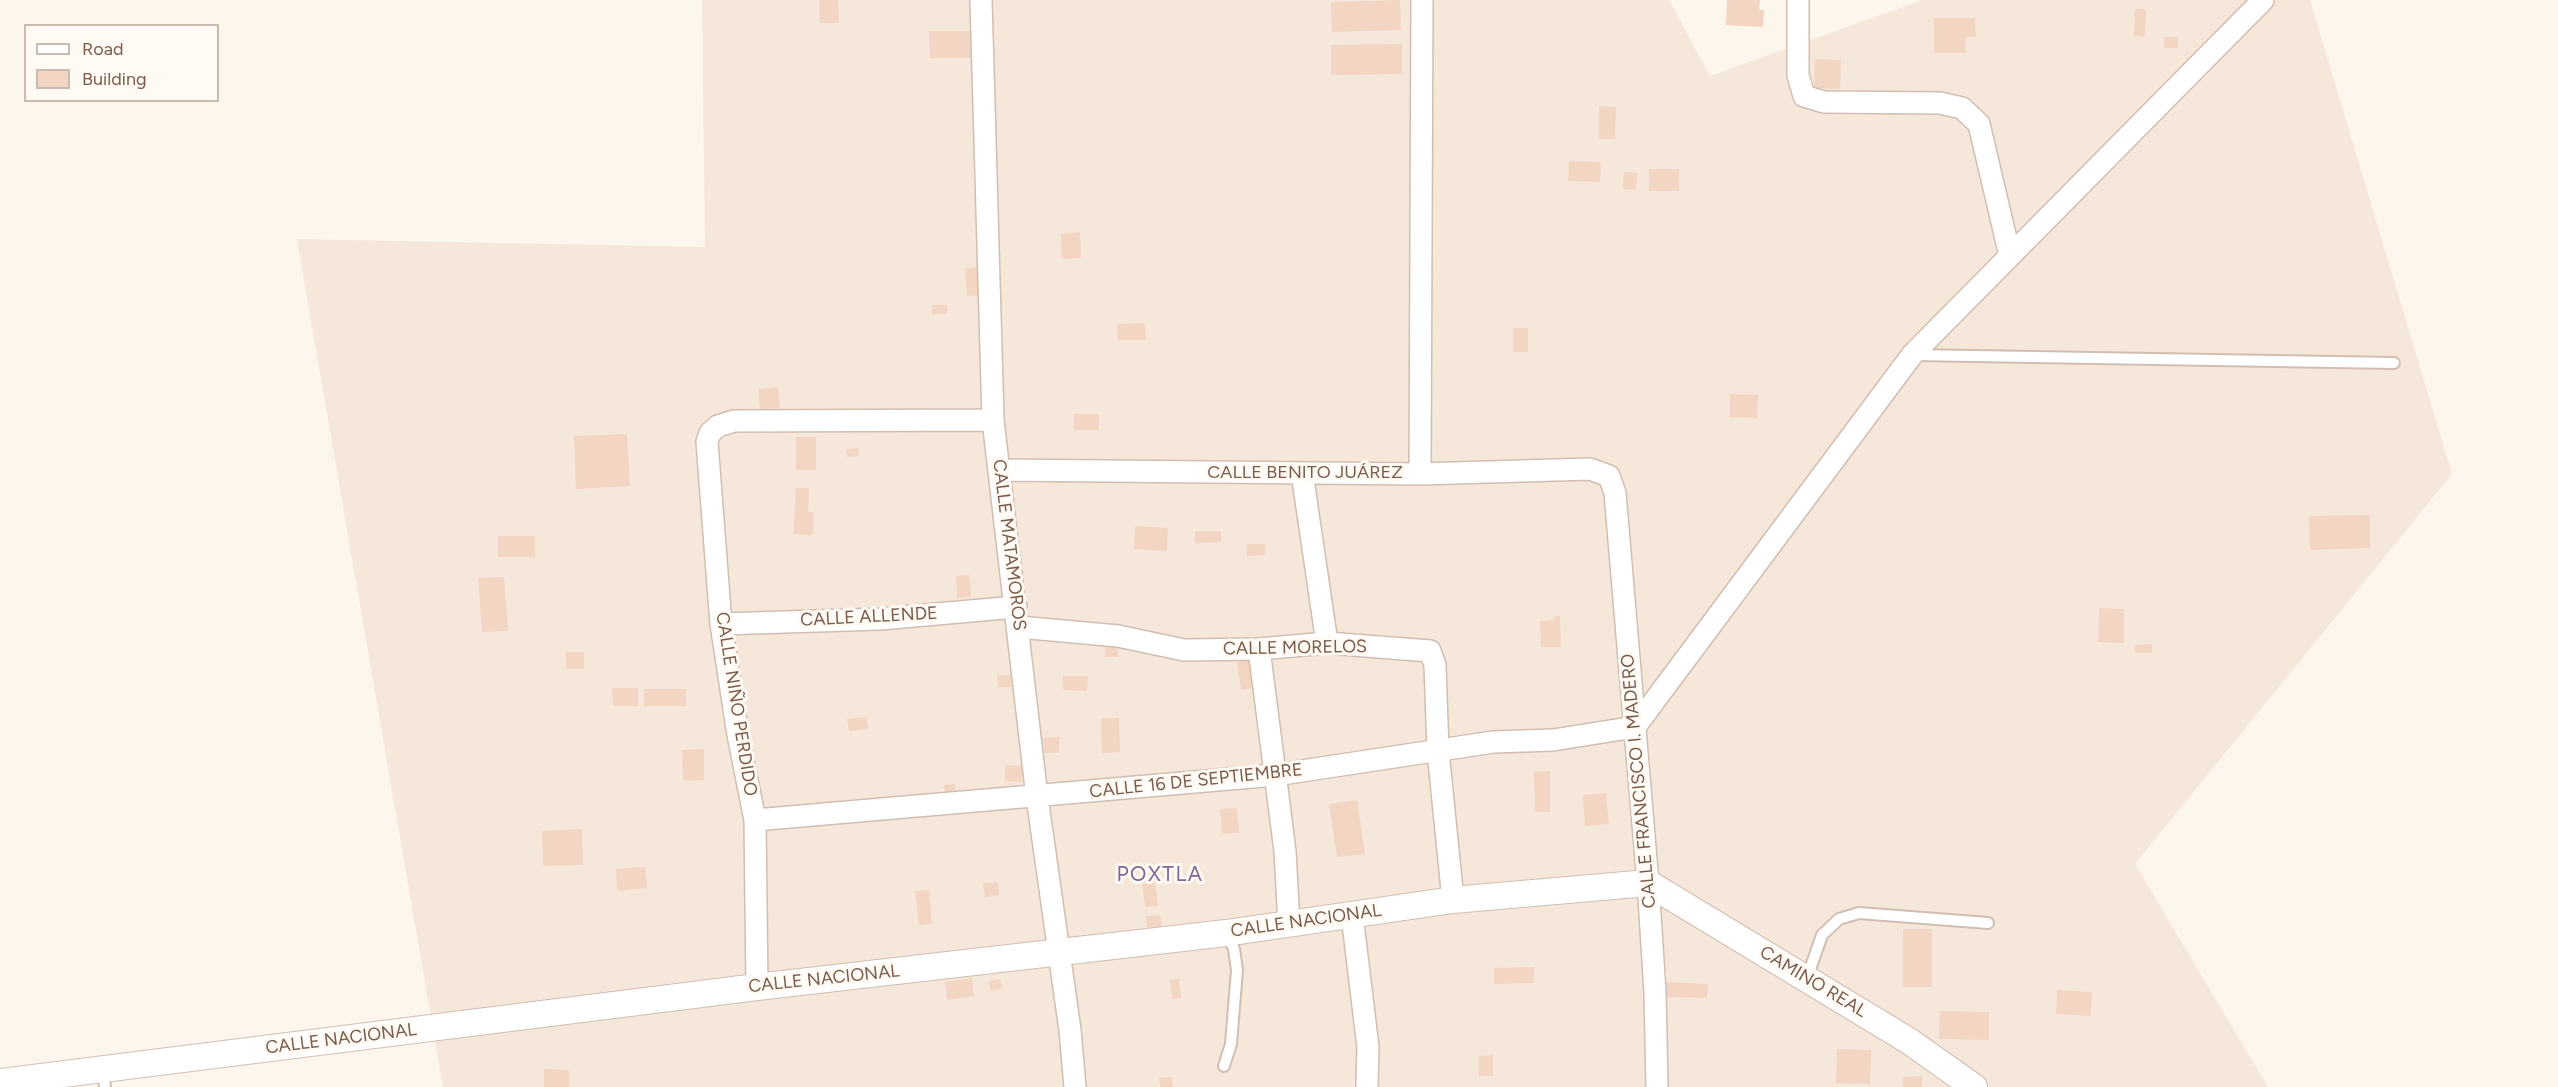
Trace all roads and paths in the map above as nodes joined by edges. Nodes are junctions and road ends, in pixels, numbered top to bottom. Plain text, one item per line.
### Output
1 (981, 0) edge
2 (1422, 0) edge
3 (1798, 0) edge
4 (2263, 0) edge
5 (2010, 256) junction
6 (1912, 355) junction
7 (2394, 363) dead end
8 (993, 420) junction
9 (1000, 470) junction
10 (1302, 473) junction
11 (1420, 474) junction
12 (1609, 476) joint
13 (1018, 617) junction
14 (721, 624) junction
15 (1327, 643) junction
16 (1259, 649) junction
17 (1635, 727) junction
18 (1438, 751) junction
19 (1275, 775) junction
20 (1037, 797) junction
21 (755, 820) junction
22 (1648, 883) junction
23 (1453, 900) junction
24 (1352, 915) junction
25 (1988, 923) dead end
26 (1289, 924) junction
27 (1226, 933) junction
28 (1059, 953) junction
29 (1807, 978) junction
30 (757, 987) junction
31 (1224, 1066) dead end
32 (104, 1079) edge
33 (0, 1082) edge
34 (1962, 1082) edge
35 (1074, 1087) edge
36 (1367, 1087) edge
37 (1657, 1087) edge

1 - 8 street, CALLE MATAMOROS
2 - 11 street
3 - 5 street
4 - 5 street
5 - 6 street
6 - 7 lane
6 - 17 street
8 - 9 street, CALLE MATAMOROS
8 - 14 street, CALLE NIÑO PERDIDO
9 - 10 street, CALLE BENITO JUÁREZ
9 - 13 street, CALLE MATAMOROS
10 - 11 street, CALLE BENITO JUÁREZ
10 - 15 street
11 - 12 street, CALLE BENITO JUÁREZ
12 - 17 street, CALLE FRANCISCO I. MADERO
13 - 14 street, CALLE ALLENDE
13 - 16 street, CALLE MORELOS
13 - 20 street, CALLE MATAMOROS
14 - 21 street, CALLE NIÑO PERDIDO
15 - 16 street, CALLE MORELOS
15 - 18 street, CALLE MORELOS
16 - 19 street
17 - 18 street, CALLE 16 DE SEPTIEMBRE
17 - 22 street, CALLE FRANCISCO I. MADERO
18 - 19 street, CALLE 16 DE SEPTIEMBRE
18 - 23 street, CALLE MORELOS
19 - 20 street, CALLE 16 DE SEPTIEMBRE
19 - 26 street
20 - 21 street, CALLE 16 DE SEPTIEMBRE
20 - 28 street, CALLE MATAMOROS
21 - 30 street, CALLE NIÑO PERDIDO
22 - 23 street, CALLE NACIONAL
22 - 29 street, CAMINO REAL
22 - 37 street, CALLE FRANCISCO I. MADERO
23 - 24 street, CALLE NACIONAL
24 - 26 street, CALLE NACIONAL
24 - 36 street
25 - 29 lane
26 - 27 street, CALLE NACIONAL
27 - 28 street, CALLE NACIONAL
27 - 31 lane
28 - 30 street, CALLE NACIONAL
28 - 35 street, CALLE MATAMOROS
29 - 34 street, CAMINO REAL
30 - 32 street, CALLE NACIONAL
32 - 33 street, CALLE NACIONAL

